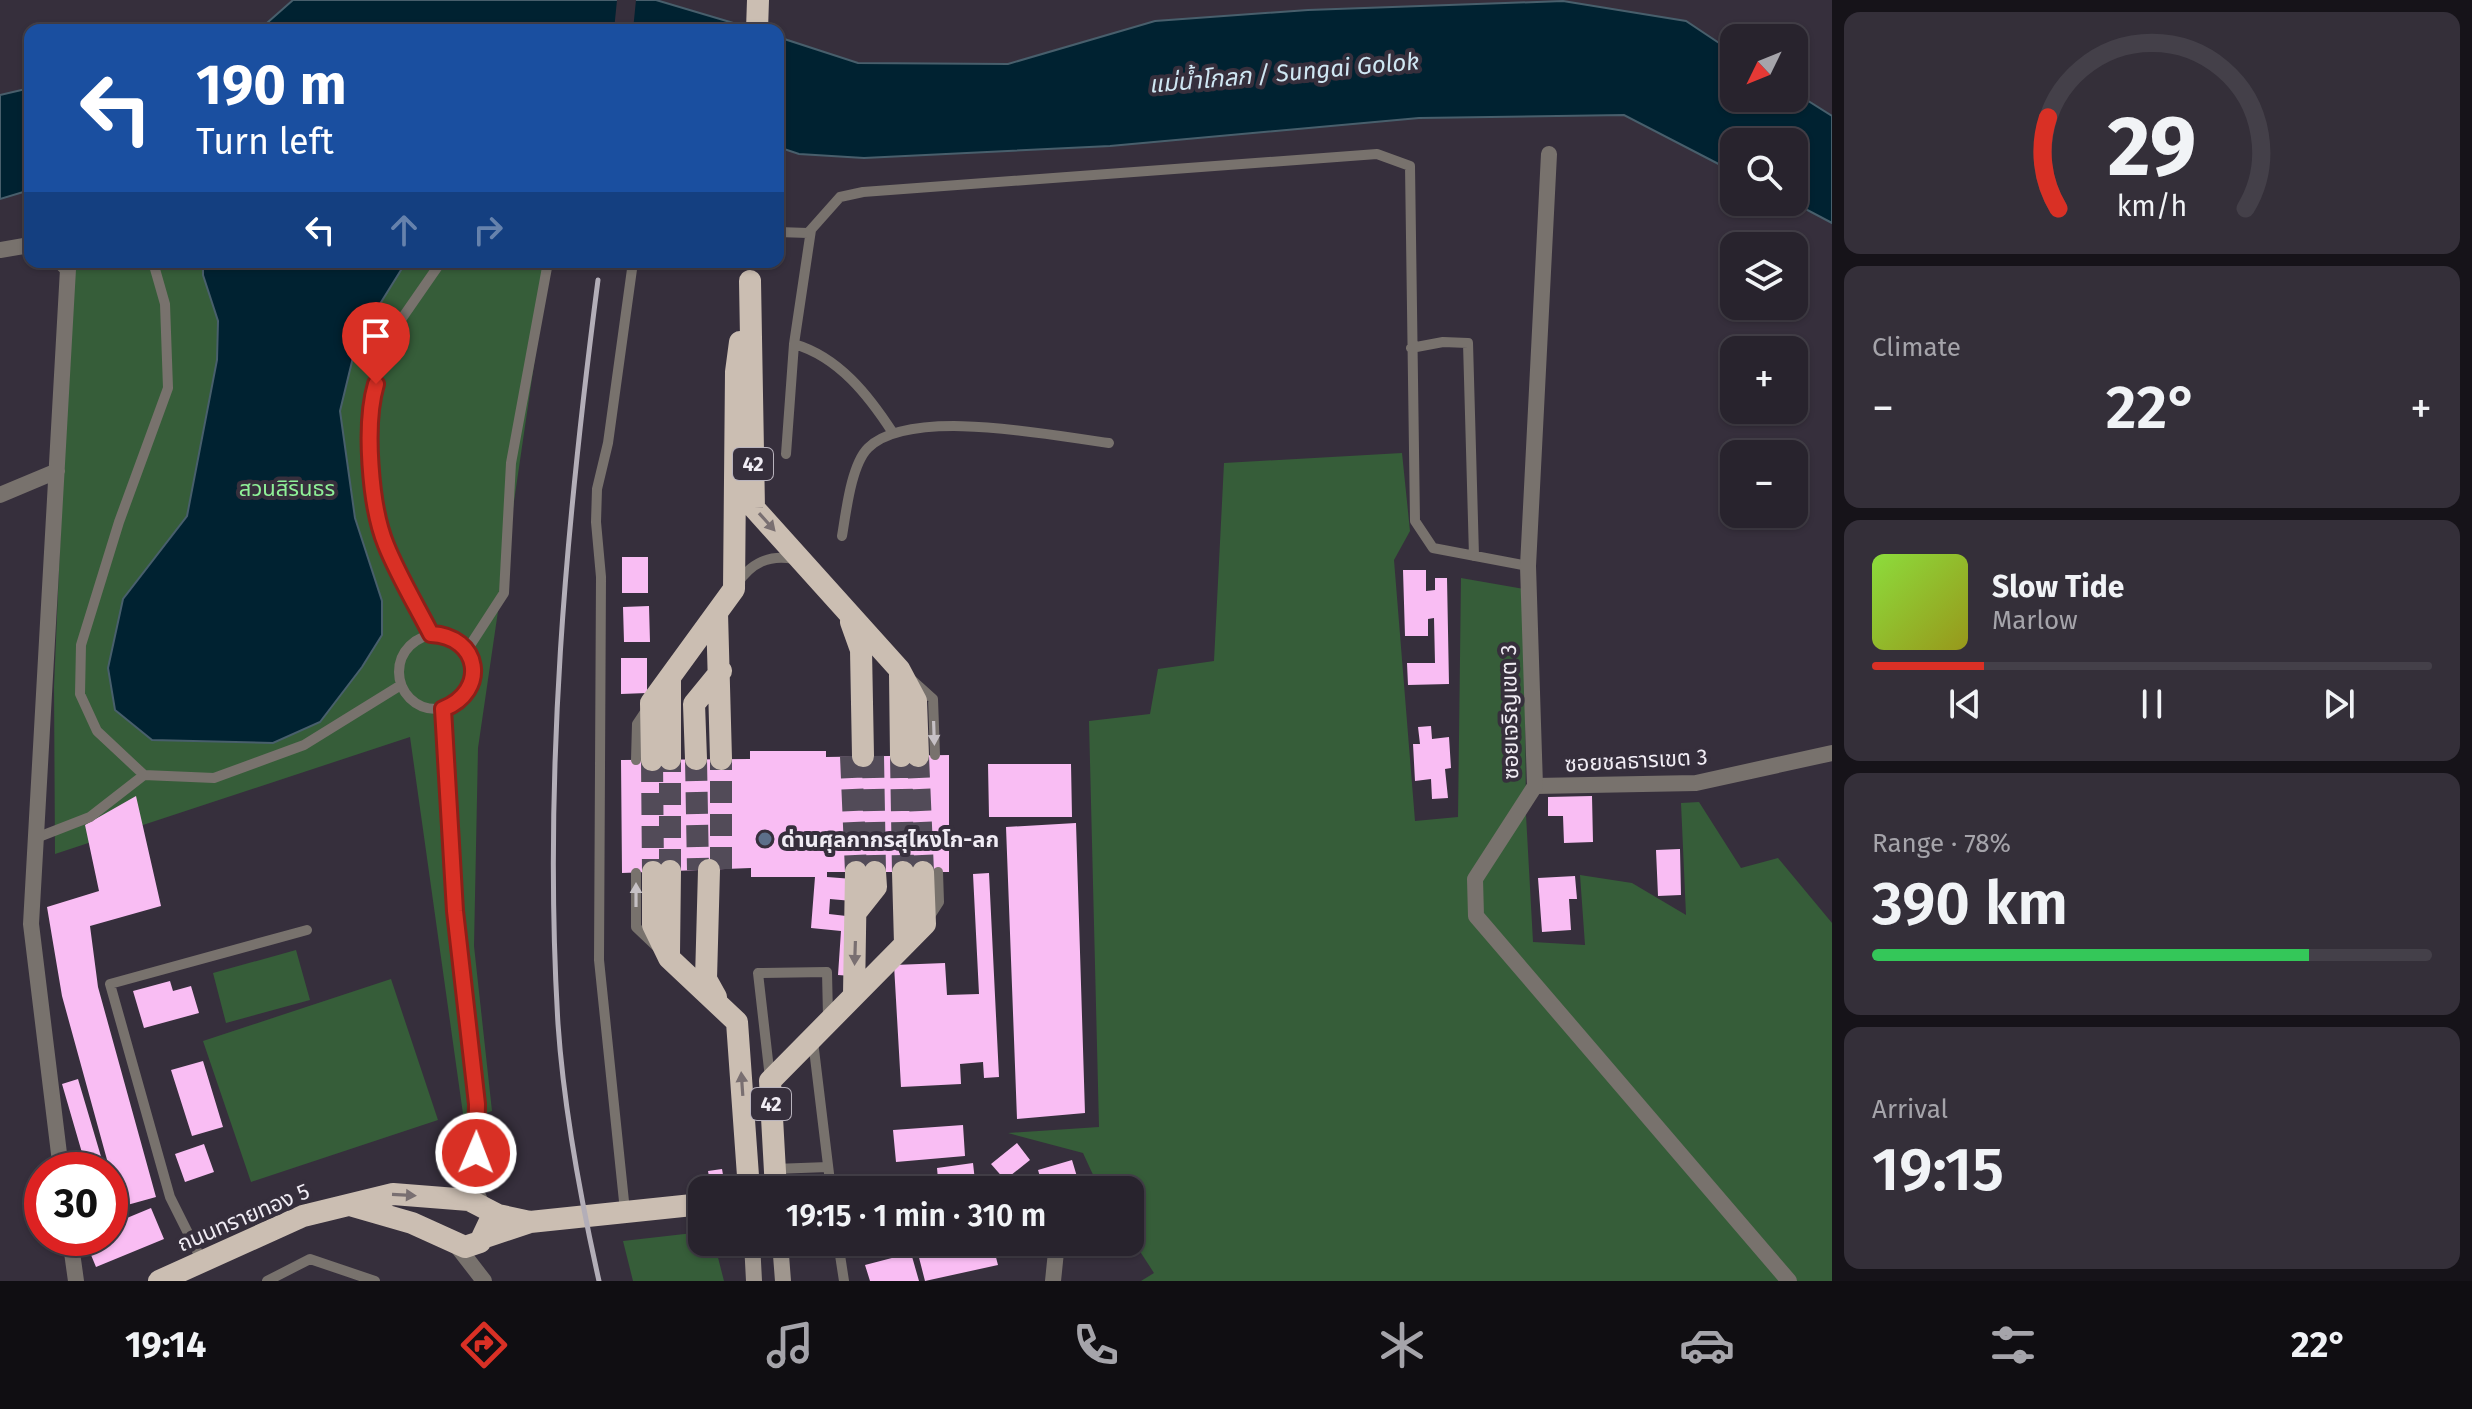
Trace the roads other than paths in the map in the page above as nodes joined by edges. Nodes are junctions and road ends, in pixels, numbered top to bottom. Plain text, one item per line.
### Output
1 (758, 0) edge
2 (757, 24) edge
3 (1549, 154) dead end
4 (811, 230) junction
5 (784, 233) edge
6 (24, 246) edge
7 (0, 250) edge
8 (67, 268) edge
9 (155, 268) edge
10 (437, 268) edge
11 (547, 268) edge
12 (632, 268) edge
13 (750, 272) edge
14 (794, 344) junction
15 (1411, 348) junction
16 (893, 433) junction
17 (1109, 443) dead end
18 (786, 454) dead end
19 (57, 471) junction
20 (0, 495) edge
21 (842, 536) dead end
22 (1474, 556) junction
23 (802, 561) junction
24 (1528, 566) junction
25 (734, 589) junction
26 (846, 610) junction
27 (717, 613) junction
28 (431, 634) junction
29 (467, 650) junction
30 (899, 669) junction
31 (715, 678) junction
32 (670, 680) junction
33 (401, 685) junction
34 (443, 709) junction
35 (1832, 753) edge
36 (918, 756) joint
37 (144, 775) junction
38 (1535, 786) junction
39 (36, 838) junction
40 (653, 872) joint
41 (866, 886) tunnel mouth
42 (307, 930) dead end
43 (905, 944) junction
44 (669, 958) junction
45 (854, 994) junction
46 (720, 1005) junction
47 (763, 1018) junction
48 (737, 1022) junction
49 (820, 1027) junction
50 (770, 1081) junction
51 (477, 1104) joint
52 (59, 1152) edge
53 (828, 1167) junction
54 (748, 1176) edge
55 (772, 1176) edge
56 (829, 1176) edge
57 (472, 1204) junction
58 (348, 1205) junction
59 (688, 1205) edge
60 (625, 1212) junction
61 (530, 1222) junction
62 (485, 1237) junction
63 (454, 1244) junction
64 (73, 1256) edge
65 (753, 1256) edge
66 (781, 1256) edge
67 (840, 1256) edge
68 (1056, 1256) edge
69 (202, 1261) junction
70 (484, 1280) edge
71 (76, 1281) edge
72 (159, 1281) edge
73 (267, 1281) edge
74 (375, 1281) edge
75 (754, 1281) edge
76 (783, 1281) edge
77 (844, 1281) edge
78 (1053, 1281) edge
79 (1789, 1281) edge

1 - 2 highway
3 - 24 street, ซอยเจริญเขต 3
4 - 5 lane
4 - 14 lane
4 - 15 lane
6 - 7 street
8 - 19 street
9 - 37 lane
10 - 28 lane
11 - 29 lane
12 - 60 lane
13 -> 23 highway, 42
13 - 25 highway, 42
14 - 16 lane
14 - 18 lane
15 - 22 lane
15 - 22 lane
16 - 17 lane
16 - 21 lane
19 - 20 street
19 - 39 street
22 - 24 lane
23 - 25 lane
23 - 26 highway, 42
24 - 38 street, ซอยเจริญเขต 3
25 - 27 highway
26 - 26 highway, 42
26 - 30 highway, 42
27 - 31 highway
27 - 32 highway
28 - 29 lane
28 - 33 lane
29 - 34 lane
30 - 36 highway, 42
30 -> 36 lane, 42
31 - 31 highway
32 - 32 highway
33 - 34 lane
33 - 37 lane
34 - 51 lane
35 - 38 street, ซอยชลธารเขต 3
37 - 39 lane
38 - 79 street, ซอยเจริญเขต 3
39 - 52 street
40 - 44 highway
44 -> 40 lane
41 -> 45 highway
42 - 69 lane
43 - 43 highway, 42
43 - 45 highway, 42
44 - 46 highway
45 - 49 highway, 42
46 - 46 highway
46 - 48 highway
47 - 48 lane
47 - 49 lane
47 - 50 lane
54 -> 48 highway, 42
49 - 50 highway, 42
49 - 53 lane
50 - 55 highway, 42
51 - 57 street
53 - 55 lane
53 - 56 lane
58 -> 57 highway, ถนนทรายทอง 5
57 - 61 highway, ถนนทรายทอง 5
57 - 62 highway
57 - 63 highway
58 - 63 highway, ถนนทรายทอง 5
58 - 69 highway, ถนนทรายทอง 5
59 - 60 highway, ถนนทรายทอง 5
60 - 61 highway, ถนนทรายทอง 5
61 - 62 highway, ถนนทรายทอง 5
62 - 63 highway
62 - 70 street, ถนนทรายทอง 5
63 - 70 street, ถนนทรายทอง 5
64 - 71 street
65 - 75 main road
66 - 76 main road
67 - 77 lane
68 - 78 street
69 - 72 highway, ถนนทรายทอง 5
73 - 74 lane

